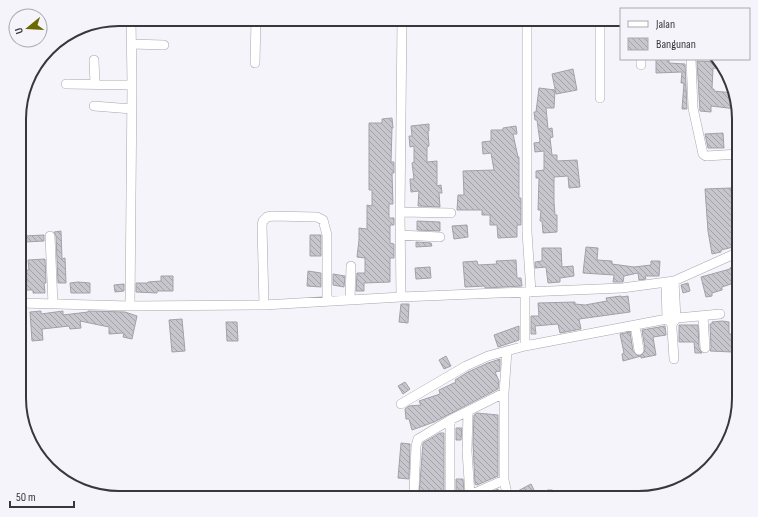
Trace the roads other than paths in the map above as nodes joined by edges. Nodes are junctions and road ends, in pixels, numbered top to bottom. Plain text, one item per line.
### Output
1 (131, 26) edge
2 (256, 26) edge
3 (402, 26) edge
4 (527, 26) edge
5 (600, 26) edge
6 (131, 44) junction
7 (164, 45) dead end
8 (94, 60) dead end
9 (691, 60) edge
10 (255, 63) dead end
11 (66, 84) dead end
12 (95, 84) junction
13 (132, 85) junction
14 (600, 98) dead end
15 (94, 106) dead end
16 (132, 109) junction
17 (732, 154) edge
18 (400, 212) junction
19 (452, 213) dead end
20 (400, 235) junction
21 (50, 236) dead end
22 (440, 237) dead end
23 (732, 255) edge
24 (351, 266) dead end
25 (670, 282) junction
26 (528, 292) junction
27 (402, 297) junction
28 (350, 300) junction
29 (327, 301) junction
30 (26, 304) edge
31 (52, 304) junction
32 (264, 305) junction
33 (130, 306) junction
34 (720, 314) dead end
35 (703, 316) junction
36 (672, 321) junction
37 (636, 325) junction
38 (525, 346) junction
39 (705, 348) dead end
40 (639, 350) dead end
41 (507, 351) junction
42 (674, 359) dead end
43 (504, 392) junction
44 (401, 404) dead end
45 (468, 411) junction
46 (450, 420) junction
47 (504, 480) junction
48 (414, 491) edge
49 (450, 491) edge
50 (466, 491) edge
51 (479, 491) edge
52 (506, 491) edge

1 - 6 street
2 - 10 street
3 - 18 street
4 - 26 street
5 - 14 street
6 - 7 street
6 - 13 street
8 - 12 street
9 - 17 street
11 - 12 street
12 - 13 street
13 - 16 street
15 - 16 street
16 - 33 street
18 - 19 street
18 - 20 street
20 - 22 street
20 - 27 street
21 - 31 street
23 - 25 street
24 - 28 street
25 - 26 street
25 - 36 street
26 - 27 street
26 - 38 street
27 - 28 street
28 - 29 street
29 - 32 street
29 - 32 street
30 - 31 street
31 - 33 street
32 - 33 street
34 - 35 street
35 - 36 street
35 - 39 street
36 - 37 street
36 - 42 street
37 - 38 street
37 - 40 street
38 - 41 street
41 - 43 street
41 - 44 street
43 - 45 street
43 - 47 street
45 - 46 street
45 - 50 street
46 - 48 street
46 - 49 street
47 - 51 street
47 - 52 street

